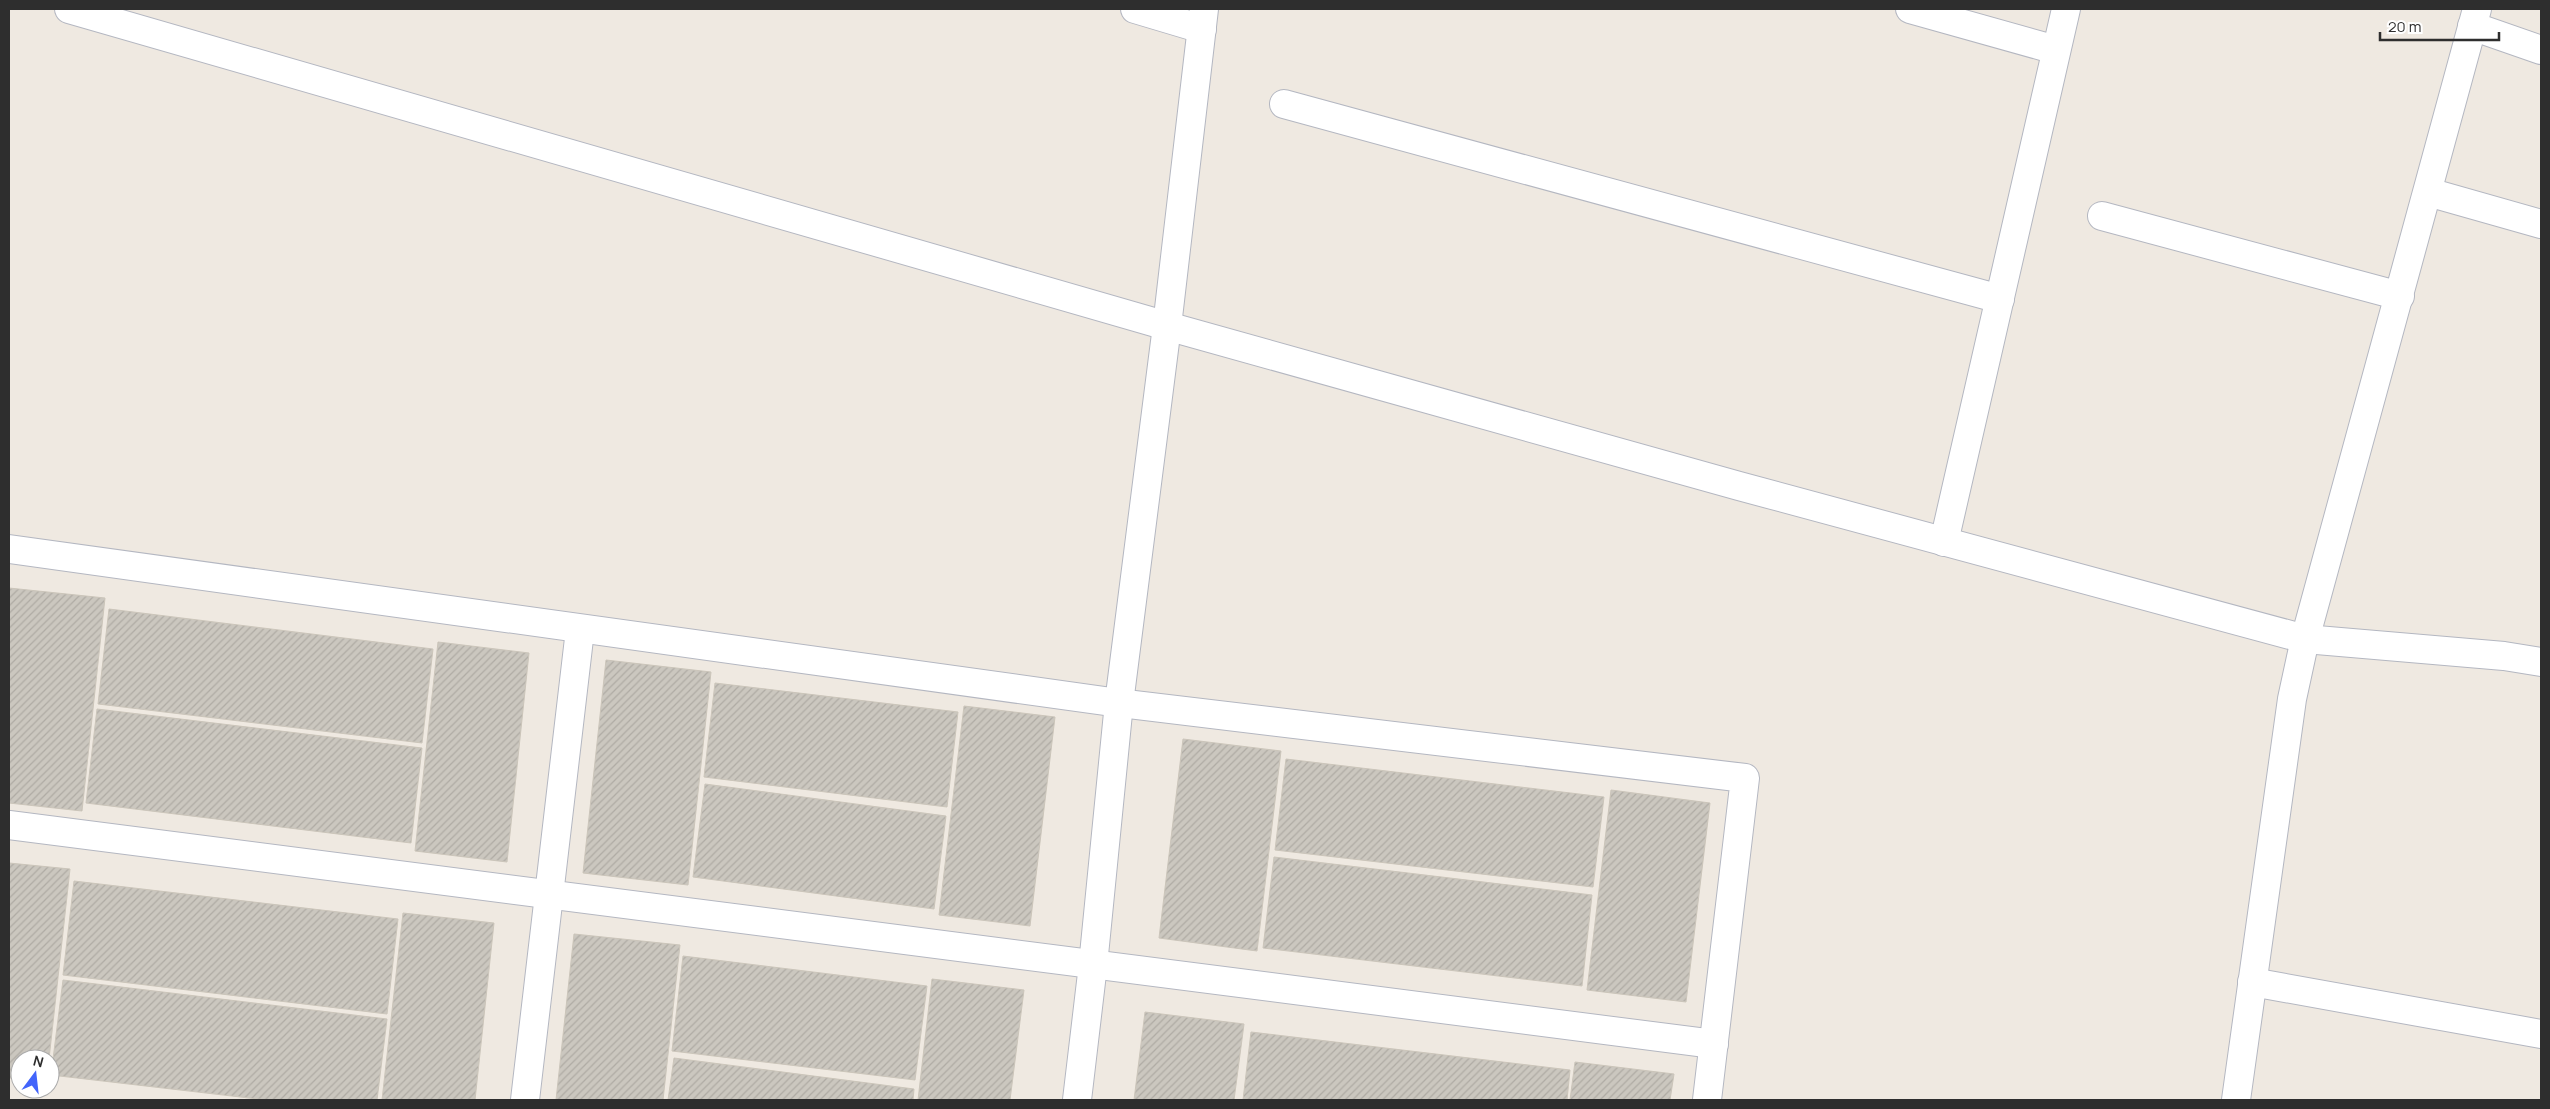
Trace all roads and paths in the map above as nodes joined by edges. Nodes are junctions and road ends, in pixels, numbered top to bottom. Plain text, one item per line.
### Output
1 (69, 9) edge
2 (1136, 9) edge
3 (1910, 9) edge
4 (2066, 9) edge
5 (2475, 17) edge
6 (1203, 19) edge
7 (2056, 50) junction
8 (2541, 50) edge
9 (1284, 104) dead end
10 (2428, 192) junction
11 (2102, 216) dead end
12 (2541, 224) edge
13 (2400, 296) junction
14 (2000, 299) junction
15 (1168, 326) junction
16 (1944, 542) junction
17 (9, 549) edge
18 (580, 630) junction
19 (2305, 639) junction
20 (2541, 662) edge
21 (1119, 703) junction
22 (9, 825) edge
23 (550, 896) junction
24 (1093, 965) junction
25 (2252, 982) junction
26 (2541, 1034) edge
27 (1714, 1044) junction
28 (525, 1100) edge
29 (1077, 1100) edge
30 (1707, 1100) edge
31 (2236, 1100) edge

1 - 15 street
2 - 6 street
3 - 7 street
4 - 7 street
5 - 8 street
5 - 10 street
6 - 15 street
7 - 14 street
9 - 14 street
10 - 12 street
10 - 13 street
11 - 13 street
13 - 19 street
14 - 16 street
15 - 16 street
15 - 21 street
16 - 19 street
17 - 18 street
18 - 21 street
18 - 23 street
19 - 20 street
19 - 25 street
21 - 24 street
21 - 27 street
22 - 23 street
23 - 24 street
23 - 28 street
24 - 27 street
24 - 29 street
25 - 26 street
25 - 31 street
27 - 30 street

